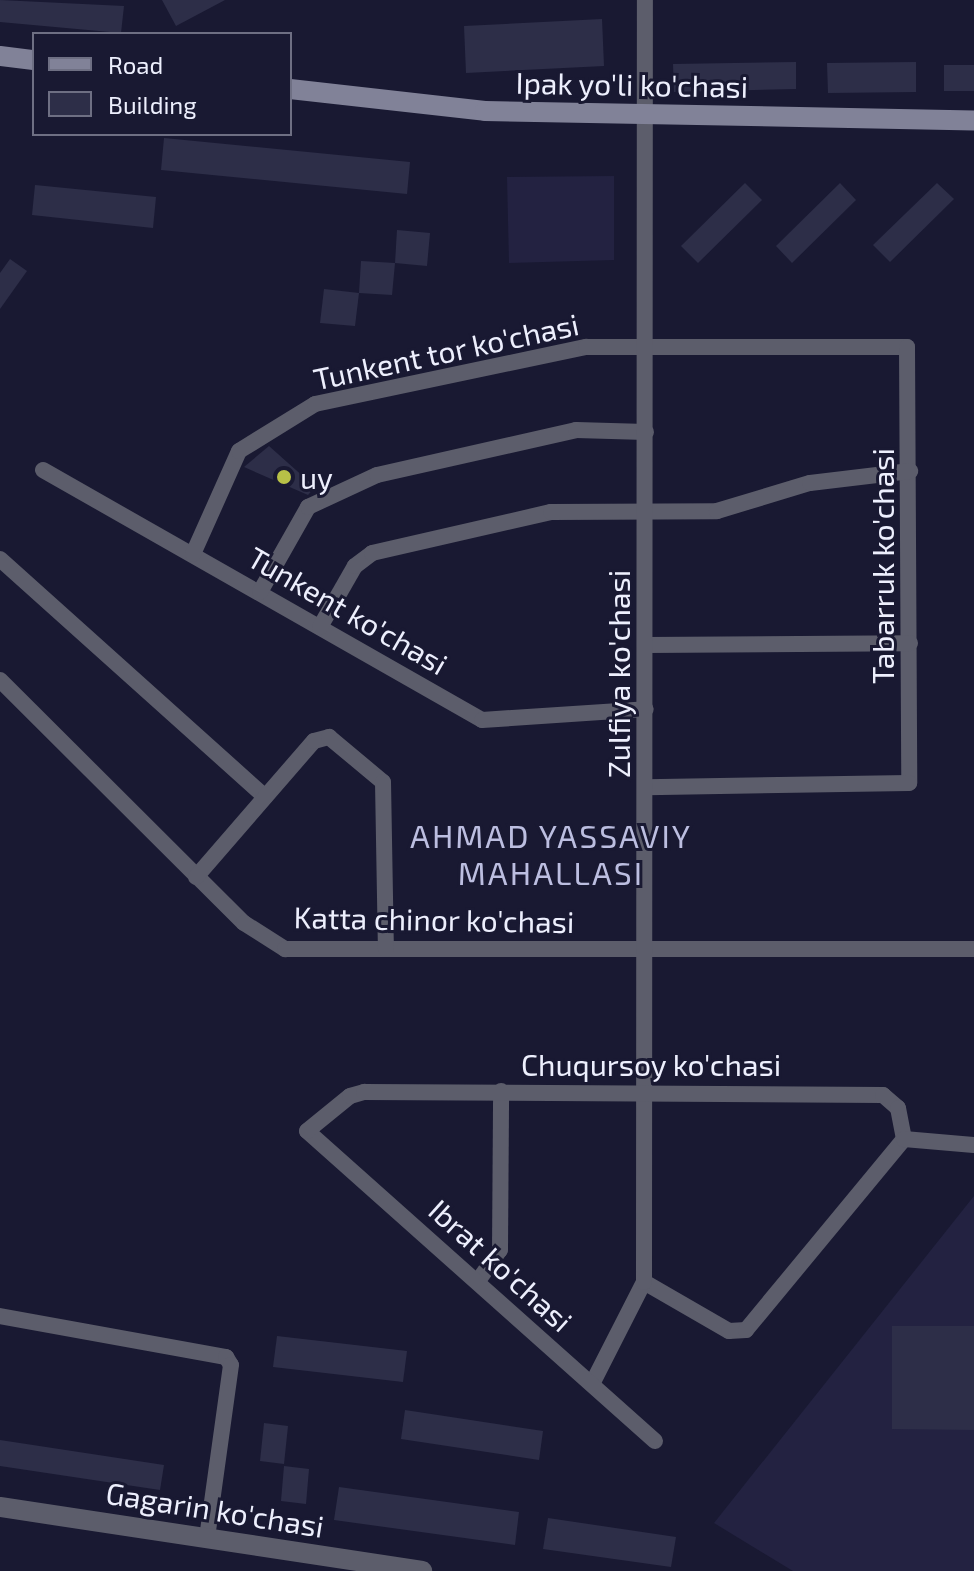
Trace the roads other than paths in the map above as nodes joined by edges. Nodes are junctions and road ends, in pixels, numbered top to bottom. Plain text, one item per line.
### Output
1 (645, 0) edge
2 (0, 56) edge
3 (32, 60) edge
4 (292, 89) edge
5 (645, 116) junction
6 (974, 120) edge
7 (644, 344) junction
8 (646, 432) junction
9 (43, 470) dead end
10 (910, 471) junction
11 (647, 510) junction
12 (193, 554) junction
13 (0, 559) edge
14 (260, 592) junction
15 (320, 627) junction
16 (910, 643) junction
17 (646, 645) junction
18 (0, 680) edge
19 (646, 709) junction
20 (646, 787) junction
21 (265, 797) junction
22 (196, 877) junction
23 (646, 948) junction
24 (386, 949) junction
25 (974, 949) edge
26 (501, 1091) junction
27 (644, 1091) junction
28 (307, 1131) joint
29 (904, 1139) junction
30 (974, 1145) edge
31 (478, 1281) junction
32 (644, 1282) junction
33 (0, 1316) edge
34 (592, 1384) junction
35 (655, 1441) dead end
36 (0, 1507) edge
37 (207, 1538) junction
38 (422, 1571) edge

1 - 5 street, Zulfiya ko'chasi
2 - 3 main road
4 - 5 main road, Ipak yo'li ko'chasi
5 - 6 main road, Ipak yo'li ko'chasi
5 - 7 street, Zulfiya ko'chasi
7 - 8 street, Zulfiya ko'chasi
7 - 10 street, Tabarruk ko'chasi
7 - 12 street, Tunkent tor ko'chasi
8 - 11 street, Zulfiya ko'chasi
8 - 14 street
9 - 12 street, Tunkent ko'chasi
10 - 11 street
10 - 16 street, Tabarruk ko'chasi
11 - 15 street
11 - 17 street, Zulfiya ko'chasi
12 - 14 street, Tunkent ko'chasi
13 - 21 street
14 - 15 street, Tunkent ko'chasi
15 - 19 street, Tunkent ko'chasi
16 - 17 street
16 - 20 street, Tabarruk ko'chasi
17 - 19 street, Zulfiya ko'chasi
18 - 22 street, Katta chinor ko'chasi
19 - 20 street, Zulfiya ko'chasi
20 - 23 street, Zulfiya ko'chasi
21 - 22 street
21 - 24 street
22 - 24 street, Katta chinor ko'chasi
23 - 24 street, Katta chinor ko'chasi
23 - 25 street, Katta chinor ko'chasi
23 - 27 street, Zulfiya ko'chasi
26 - 27 street, Chuqursoy ko'chasi
26 - 28 street, Chuqursoy ko'chasi
26 - 31 street
27 - 29 street, Chuqursoy ko'chasi
27 - 32 street, Zulfiya ko'chasi
28 - 31 street, Ibrat ko'chasi
29 - 30 street
29 - 32 street
31 - 34 street, Ibrat ko'chasi
32 - 34 street, Zulfiya ko'chasi
33 - 37 street
34 - 35 street, Ibrat ko'chasi
36 - 37 street, Gagarin ko'chasi
37 - 38 street, Gagarin ko'chasi

